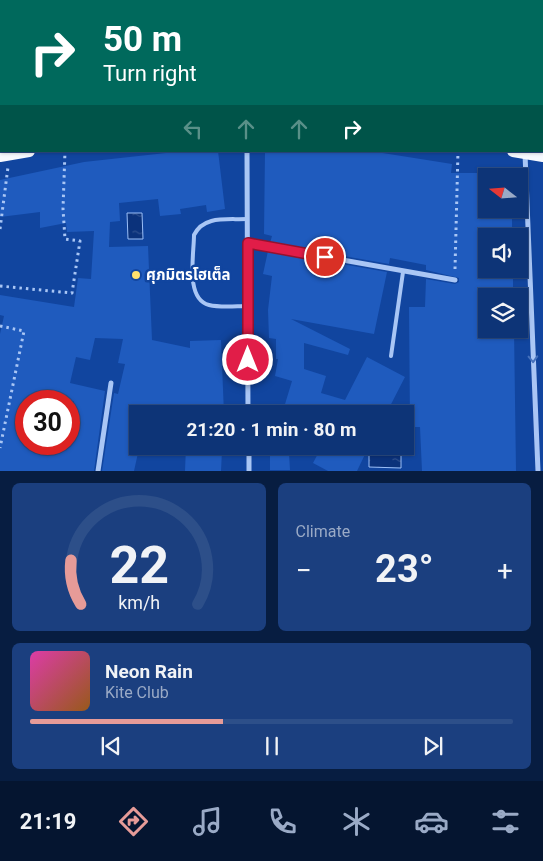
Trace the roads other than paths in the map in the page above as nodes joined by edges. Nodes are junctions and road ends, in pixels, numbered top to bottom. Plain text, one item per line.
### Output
1 (23, 152) edge
2 (246, 152) edge
3 (519, 152) edge
4 (5, 155) edge
5 (543, 156) edge
6 (247, 219) junction
7 (248, 243) junction
8 (403, 272) junction
9 (455, 280) road end
10 (248, 306) junction
11 (390, 356) dead end
12 (112, 383) dead end
13 (248, 405) edge
14 (249, 455) edge
15 (98, 471) edge
16 (249, 471) edge
17 (538, 471) edge

1 - 4 main road
2 - 6 street
3 - 5 main road
3 -> 17 street
6 - 7 street
6 - 10 lane
7 - 8 street
7 - 10 street
8 - 9 street
8 - 11 lane
10 - 13 street
12 - 15 street
14 - 16 street

